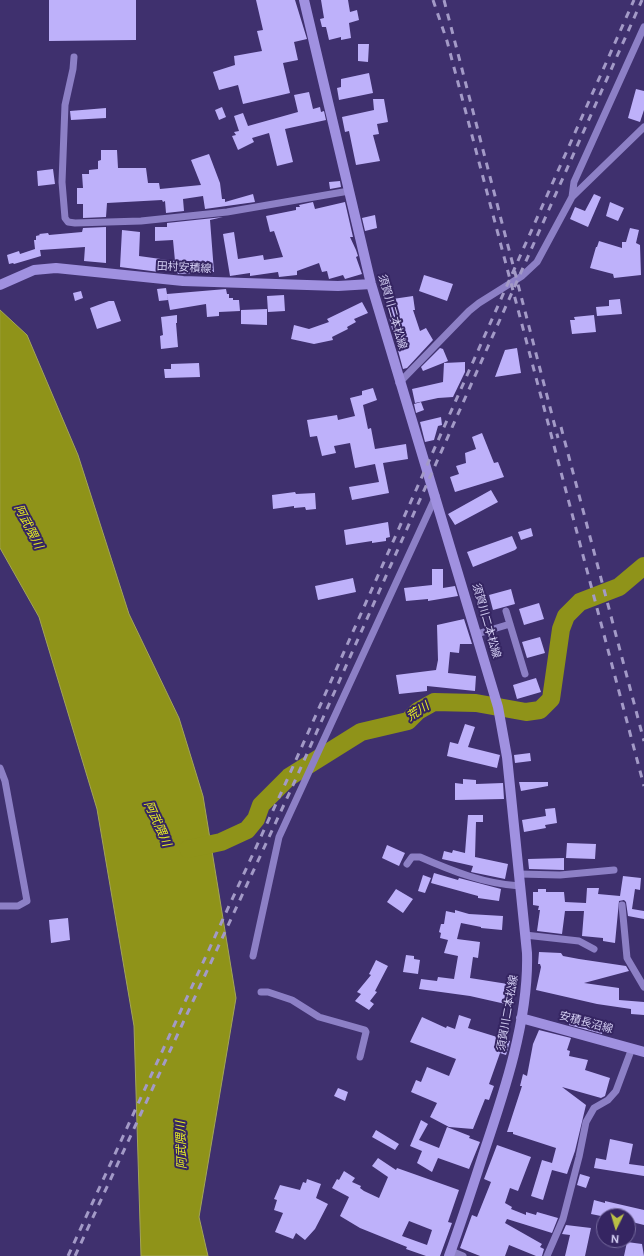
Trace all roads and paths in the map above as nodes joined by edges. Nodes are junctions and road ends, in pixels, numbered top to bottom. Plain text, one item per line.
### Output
1 (304, 0) edge
2 (644, 27) edge
3 (74, 57) dead end
4 (644, 127) edge
5 (349, 191) junction
6 (572, 197) junction
7 (371, 284) junction
8 (0, 285) edge
9 (399, 383) junction
10 (436, 496) junction
11 (506, 611) dead end
12 (510, 624) junction
13 (477, 634) junction
14 (525, 674) dead end
15 (0, 768) edge
16 (407, 864) dead end
17 (614, 870) dead end
18 (519, 874) junction
19 (520, 886) junction
20 (622, 905) dead end
21 (0, 906) edge
22 (525, 935) junction
23 (594, 949) dead end
24 (253, 956) dead end
25 (644, 987) edge
26 (261, 992) dead end
27 (521, 1018) junction
28 (632, 1048) junction
29 (644, 1052) edge
30 (360, 1057) dead end
31 (450, 1253) edge
32 (463, 1256) edge
33 (547, 1256) edge

1 - 5 main road, 須賀川二本松線
2 - 6 street
3 - 5 street
4 - 6 street
5 - 7 main road, 須賀川二本松線
6 - 9 street
7 - 8 main road, 田村安積線
7 - 9 main road, 須賀川二本松線
9 - 10 main road, 須賀川二本松線
10 - 13 main road, 須賀川二本松線
10 - 24 street
11 - 12 street
12 - 13 street
12 - 14 street
13 - 18 main road, 須賀川二本松線
15 - 21 street
16 - 19 street
17 - 18 street
18 - 19 main road, 須賀川二本松線
19 - 22 main road, 須賀川二本松線
20 - 25 street
22 - 23 street
22 - 27 main road, 須賀川二本松線
26 - 30 street
27 - 28 main road, 安積長沼線
27 - 31 main road, 須賀川二本松線
28 - 29 main road, 安積長沼線
28 - 33 street
31 - 32 street

